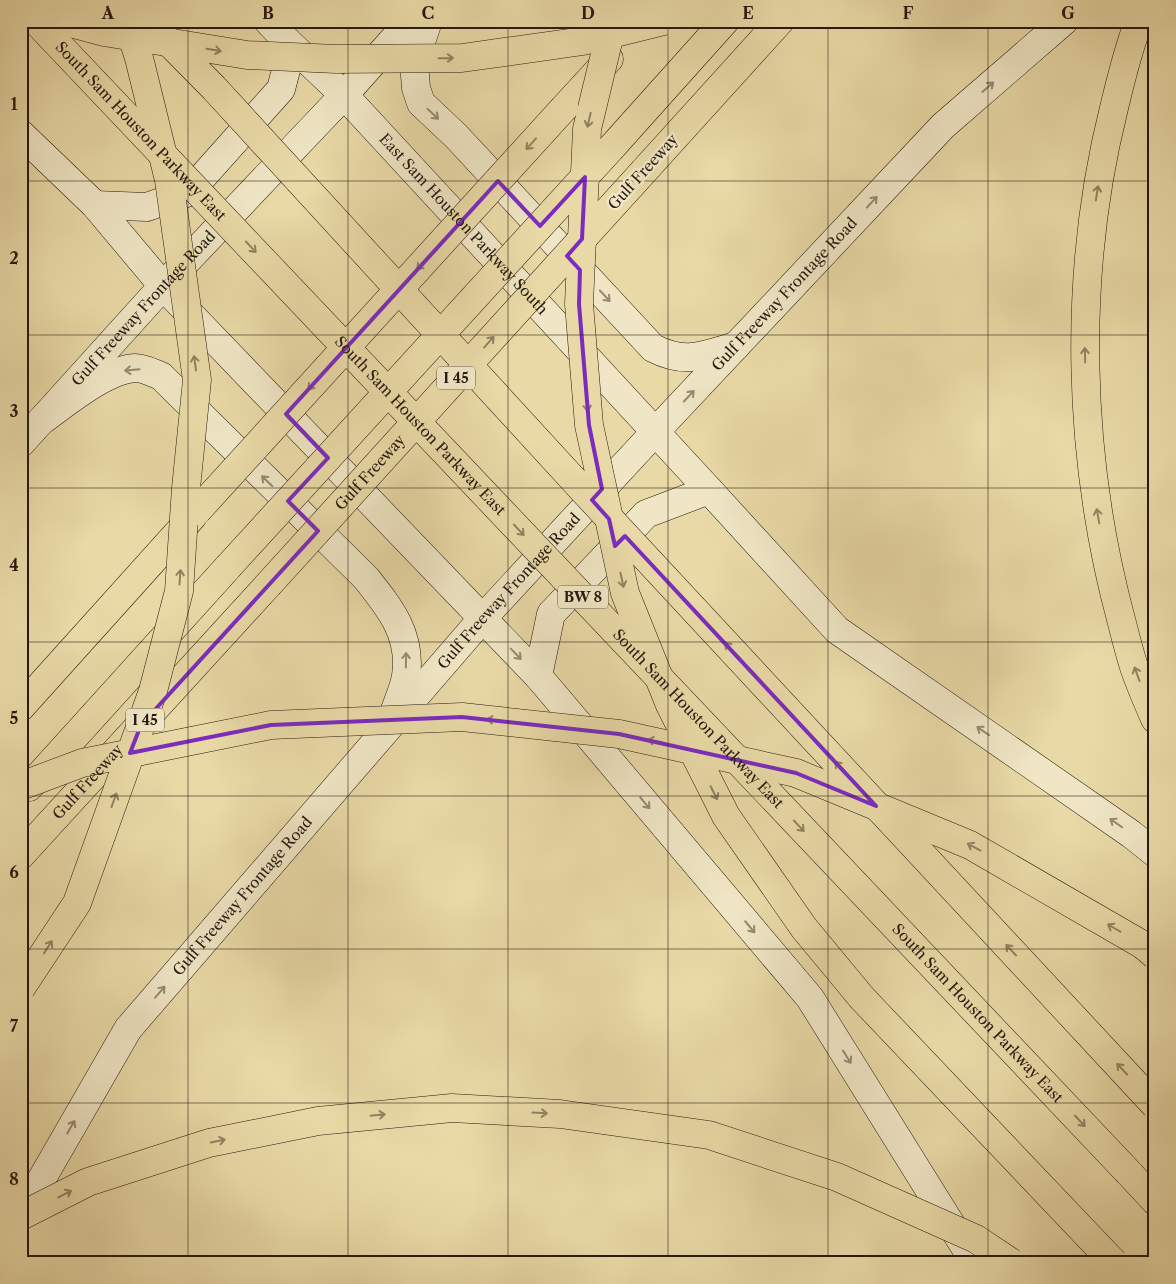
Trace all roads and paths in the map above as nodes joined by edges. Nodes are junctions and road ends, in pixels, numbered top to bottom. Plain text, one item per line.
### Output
1 (36, 21) edge
2 (63, 21) edge
3 (127, 21) edge
4 (148, 21) edge
5 (268, 21) edge
6 (410, 21) edge
7 (428, 21) edge
8 (613, 21) edge
9 (643, 21) edge
10 (664, 21) edge
11 (725, 21) edge
12 (780, 21) edge
13 (1064, 21) edge
14 (1139, 21) edge
15 (288, 42) junction
16 (344, 95) junction
17 (21, 134) edge
18 (95, 205) junction
19 (163, 286) junction
20 (736, 346) junction
21 (41, 421) junction
22 (655, 432) junction
23 (21, 443) edge
24 (709, 490) junction
25 (482, 619) junction
26 (538, 676) junction
27 (21, 708) edge
28 (1155, 719) edge
29 (391, 724) junction
30 (21, 786) edge
31 (21, 796) edge
32 (1155, 853) edge
33 (21, 855) edge
34 (1155, 955) edge
35 (21, 988) edge
36 (1155, 1105) edge
37 (1155, 1200) edge
38 (21, 1216) edge
39 (975, 1263) edge
40 (1012, 1263) edge
41 (1114, 1263) edge

1 -> 37 highway, South Sam Houston Parkway East / BW 8, bridge
2 -> 10 highway, bridge
35 -> 3 highway, bridge
36 -> 4 highway, bridge
5 - 15 main road, East Sam Houston Parkway South
6 - 16 main road, Gulf Freeway Frontage Road
7 -> 20 main road
8 -> 41 highway, bridge
9 -> 27 highway, bridge
11 - 31 highway, I 45, bridge
33 -> 12 highway, Gulf Freeway / I 45, bridge
20 -> 13 main road, Gulf Freeway Frontage Road
28 -> 14 highway
15 - 16 main road, East Sam Houston Parkway South
15 - 18 main road
16 - 19 main road, Gulf Freeway Frontage Road
16 - 22 main road, East Sam Houston Parkway South
17 - 18 main road
18 - 19 main road
19 - 21 main road, Gulf Freeway Frontage Road
19 - 25 main road
22 -> 20 main road, Gulf Freeway Frontage Road
21 - 23 main road, Gulf Freeway Frontage Road
29 -> 21 main road
22 - 24 main road
22 - 25 main road, Gulf Freeway Frontage Road
24 - 26 main road
32 -> 24 main road
25 -> 26 main road
25 - 29 main road, Gulf Freeway Frontage Road
26 -> 39 main road
38 -> 29 main road, Gulf Freeway Frontage Road
34 -> 30 highway, bridge
38 -> 40 highway, bridge

